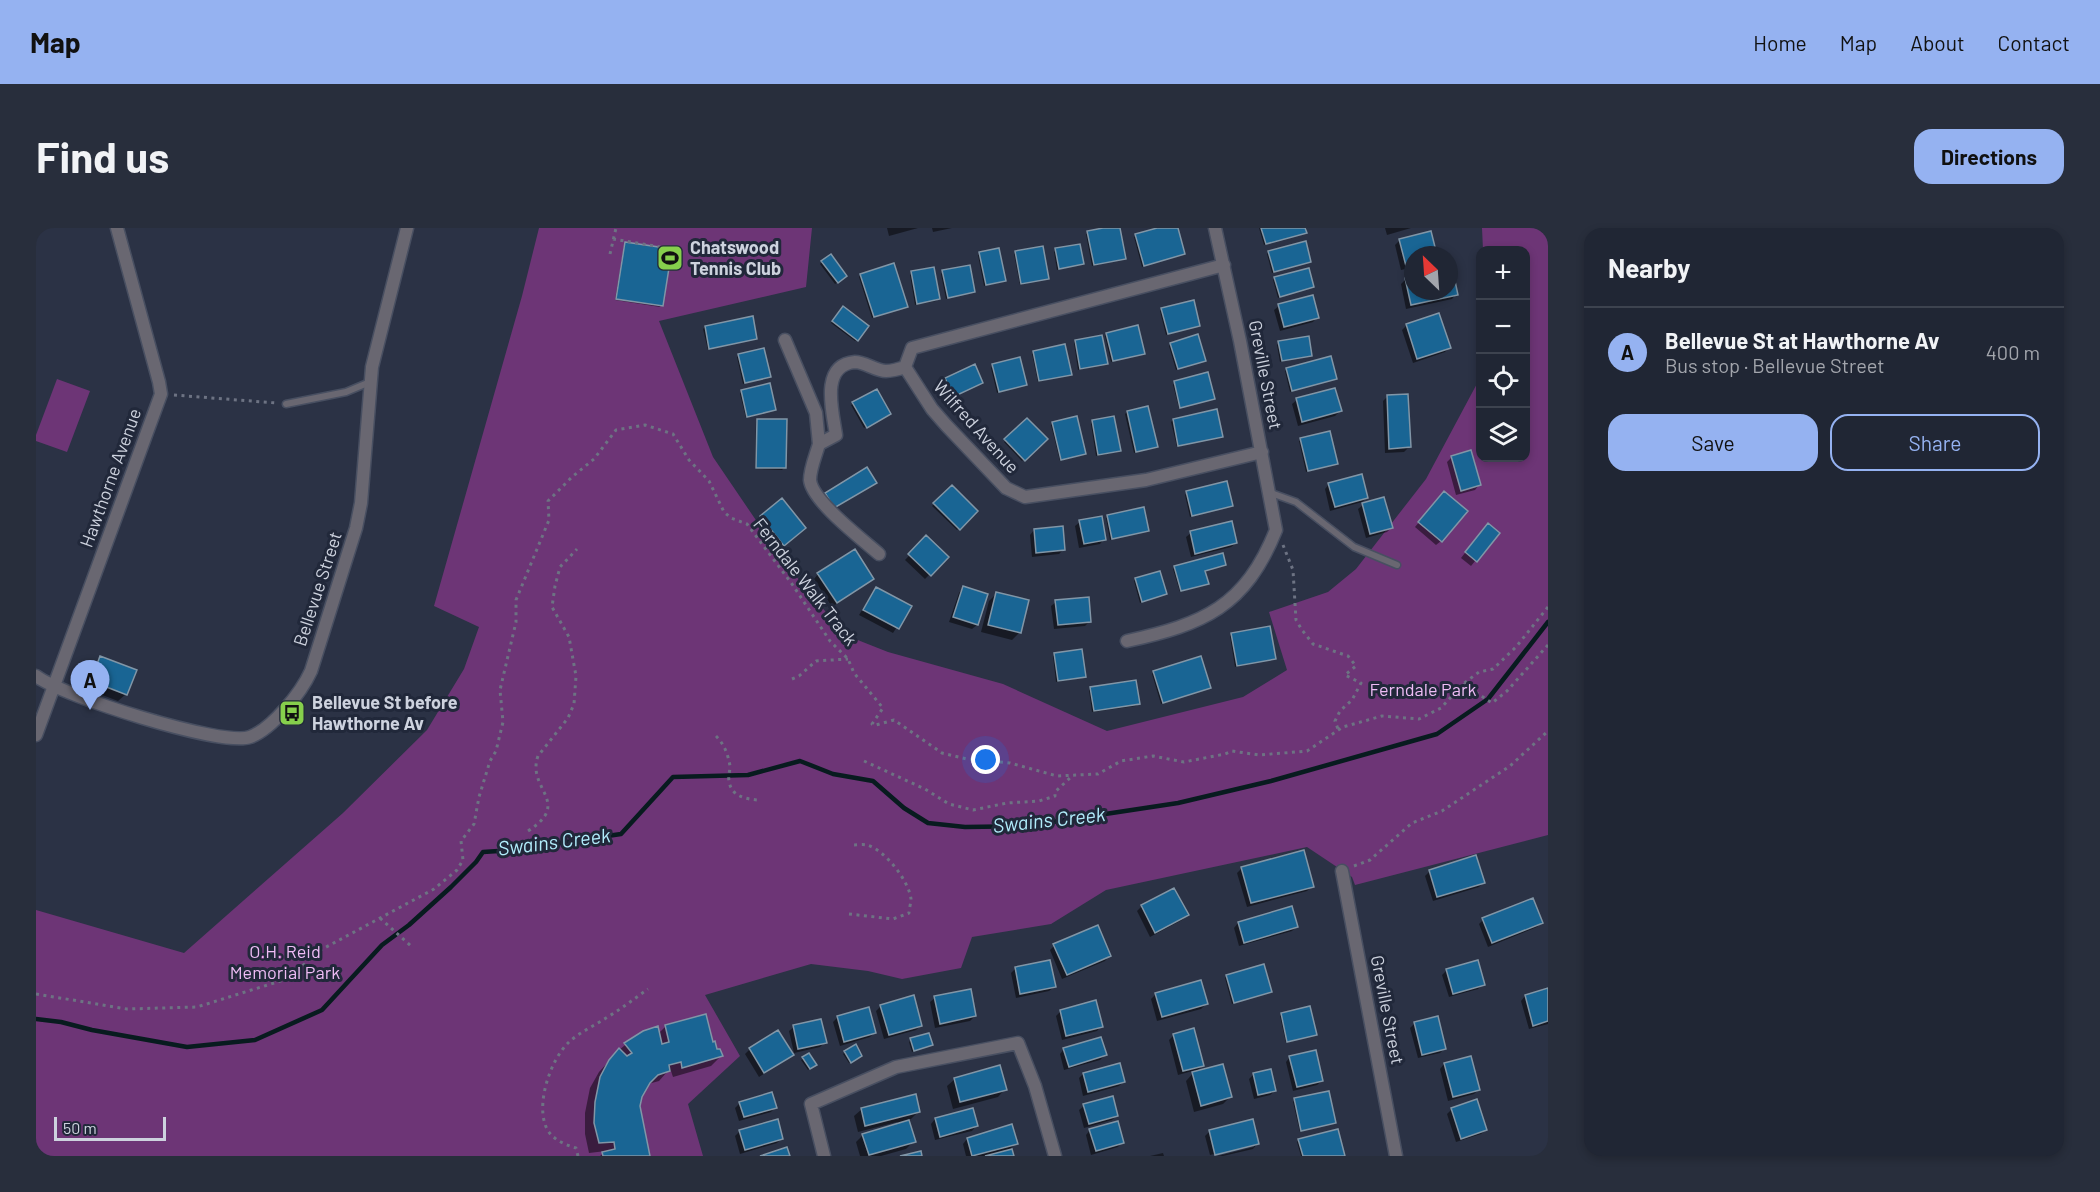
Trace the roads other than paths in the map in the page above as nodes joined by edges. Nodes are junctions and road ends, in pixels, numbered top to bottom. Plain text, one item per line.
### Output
1 (117, 228) edge
2 (407, 228) edge
3 (1215, 228) edge
4 (1224, 265) junction
5 (785, 340) dead end
6 (905, 367) junction
7 (371, 382) junction
8 (286, 404) road end
9 (819, 444) junction
10 (1262, 452) junction
11 (1271, 494) junction
12 (879, 554) dead end
13 (1397, 565) dead end
14 (1127, 641) dead end
15 (36, 676) edge
16 (53, 687) junction
17 (36, 735) edge
18 (1342, 871) road end
19 (824, 1156) edge
20 (1055, 1156) edge
21 (1396, 1156) edge

1 - 16 street, Hawthorne Avenue
2 - 7 street, Bellevue Street
3 - 4 street, Greville Street
4 - 6 street
4 - 10 street, Greville Street
5 - 9 street
6 - 9 street
6 - 10 street, Wilfred Avenue
7 - 8 lane
7 - 16 street, Bellevue Street
9 - 12 street
10 - 11 street, Greville Street
11 - 13 lane
11 - 14 street, Greville Street
15 - 16 street, Bellevue Street
16 - 17 street, Hawthorne Avenue
18 - 21 street, Greville Street
19 - 20 street

